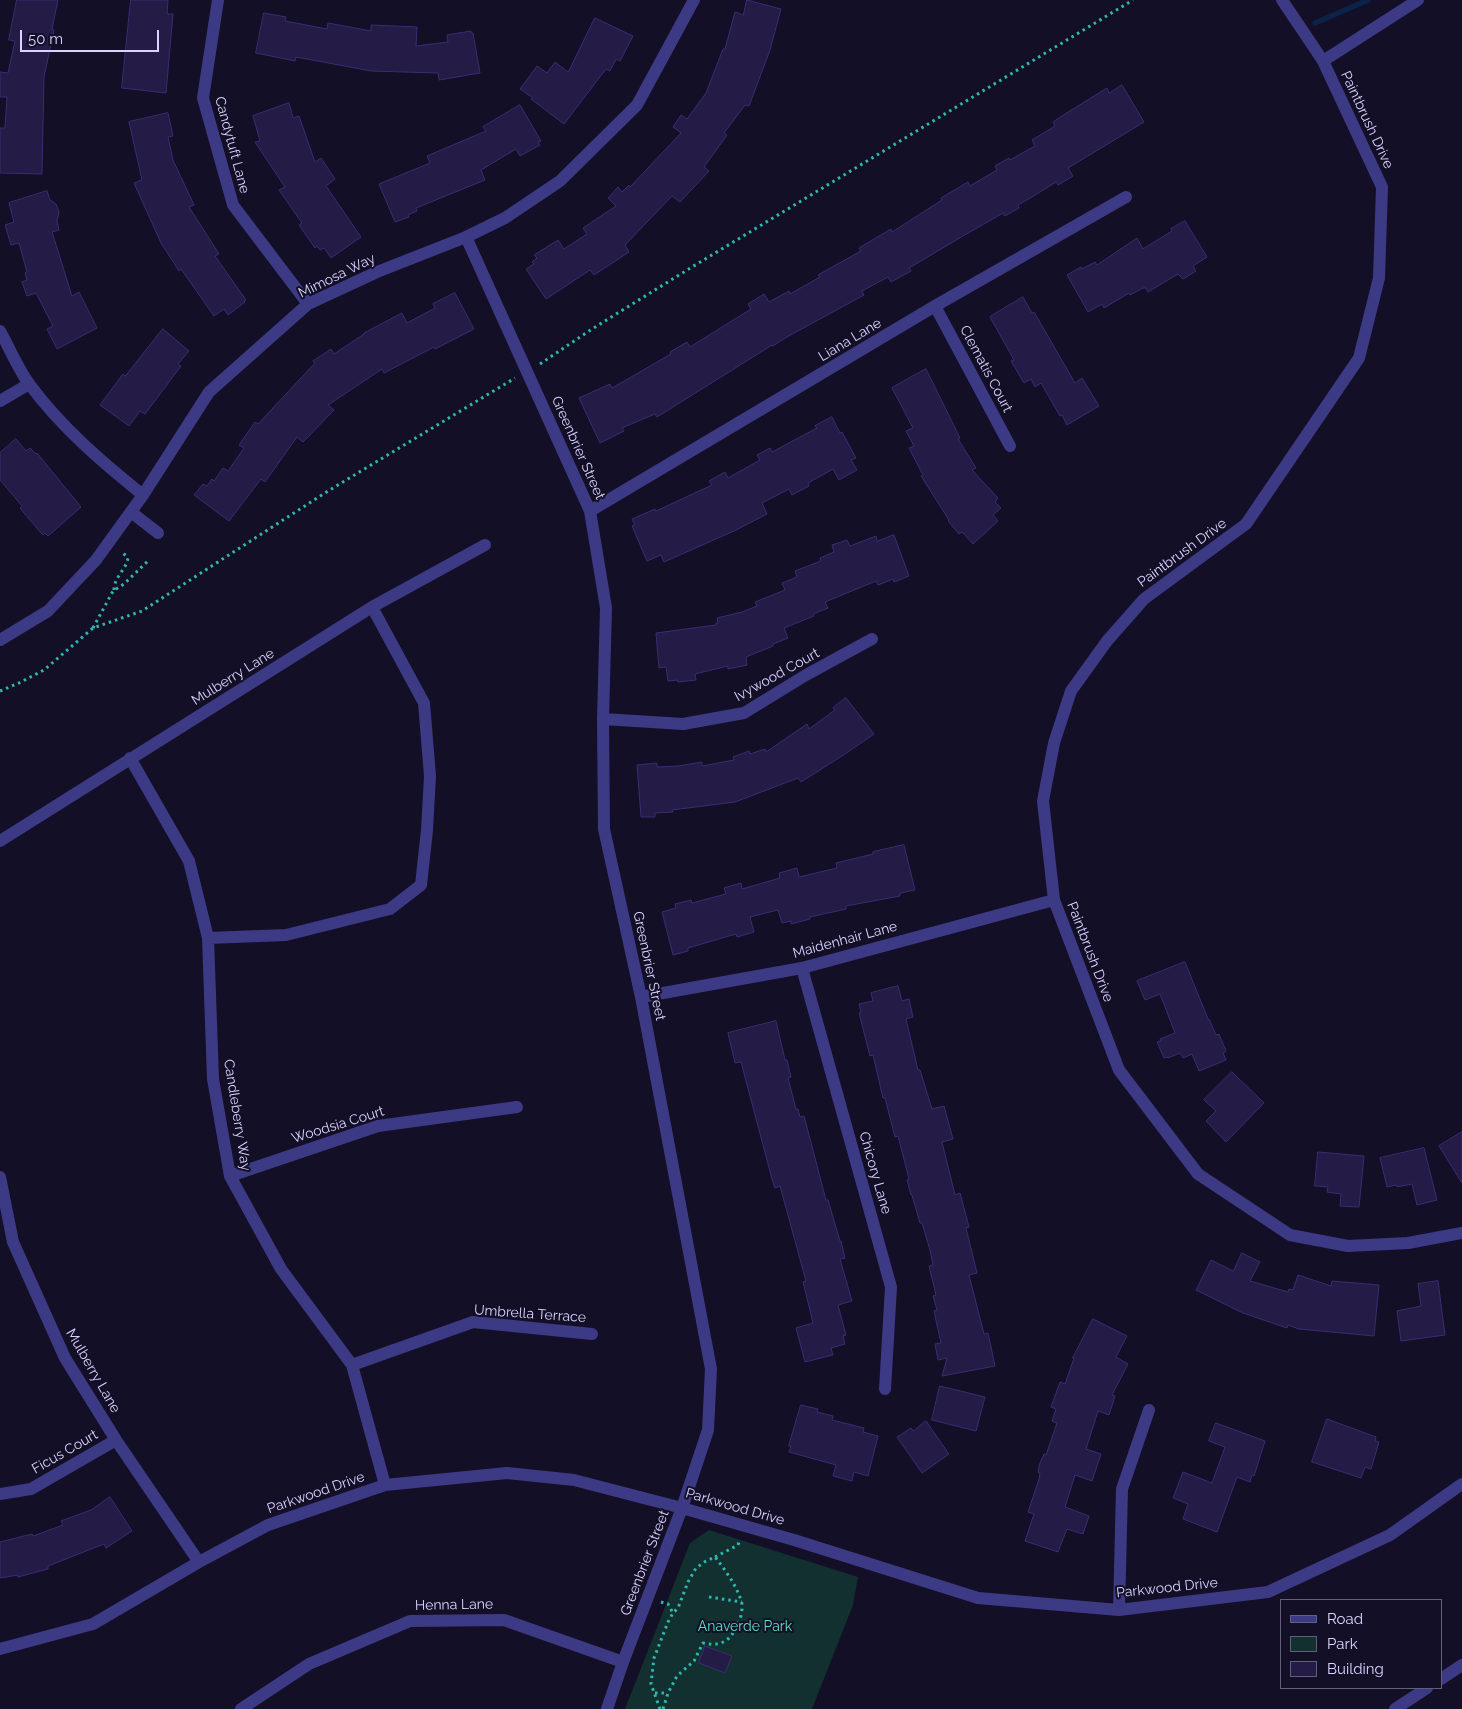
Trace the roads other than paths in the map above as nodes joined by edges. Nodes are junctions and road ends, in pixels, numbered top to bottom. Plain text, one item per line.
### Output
1 (218, 0) edge
2 (694, 0) edge
3 (1282, 0) edge
4 (1418, 0) edge
5 (1323, 61) junction
6 (1126, 197) dead end
7 (466, 237) junction
8 (308, 304) junction
9 (936, 306) junction
10 (0, 331) edge
11 (29, 384) junction
12 (0, 401) edge
13 (1010, 446) dead end
14 (143, 495) junction
15 (590, 511) junction
16 (131, 512) junction
17 (158, 533) dead end
18 (485, 545) dead end
19 (372, 607) junction
20 (872, 639) dead end
21 (0, 640) edge
22 (603, 719) junction
23 (130, 758) junction
24 (0, 841) edge
25 (1054, 900) junction
26 (208, 938) junction
27 (802, 968) junction
28 (641, 997) junction
29 (517, 1107) dead end
30 (230, 1176) junction
31 (0, 1177) edge
32 (1462, 1233) edge
33 (592, 1334) dead end
34 (352, 1365) junction
35 (885, 1389) dead end
36 (1149, 1410) dead end
37 (116, 1440) junction
38 (1462, 1484) edge
39 (385, 1485) junction
40 (0, 1494) edge
41 (682, 1508) junction
42 (199, 1562) junction
43 (1119, 1610) junction
44 (0, 1649) edge
45 (623, 1662) junction
46 (1462, 1665) edge
47 (1442, 1678) edge
48 (1426, 1689) edge
49 (241, 1709) edge
50 (607, 1709) edge
51 (1395, 1709) edge

1 - 8 street, Candytuft Lane
2 - 7 street, Mimosa Way
3 - 5 street, Paintbrush Drive
4 - 5 street
5 - 25 street, Paintbrush Drive
6 - 9 street, Liana Lane
7 - 8 street, Mimosa Way
7 - 15 street, Greenbrier Street
8 - 14 street, Mimosa Way
9 - 13 street, Clematis Court
9 - 15 street, Liana Lane
10 - 11 street
11 - 12 street
11 - 14 street
14 - 16 street, Mimosa Way
15 - 22 street, Greenbrier Street
16 - 17 street
16 - 21 street, Mimosa Way
18 - 19 street, Mulberry Lane
19 - 23 street, Mulberry Lane
19 - 26 street
20 - 22 street, Ivywood Court
22 - 28 street, Greenbrier Street
23 - 24 street, Mulberry Lane
23 - 26 street, Candleberry Way
25 - 27 street, Maidenhair Lane
25 - 32 street, Paintbrush Drive
26 - 30 street, Candleberry Way
27 - 28 street, Maidenhair Lane
27 - 35 street, Chicory Lane
28 - 41 street, Greenbrier Street
29 - 30 street, Woodsia Court
30 - 34 street, Candleberry Way
31 - 37 street, Mulberry Lane
33 - 34 street, Umbrella Terrace
34 - 39 street, Candleberry Way
36 - 43 street
37 - 40 street, Ficus Court
37 - 42 street, Mulberry Lane
38 - 43 street, Parkwood Drive
39 - 41 street, Parkwood Drive
39 - 42 street, Parkwood Drive
41 - 43 street, Parkwood Drive
41 - 45 street, Greenbrier Street
42 - 44 street, Parkwood Drive
45 - 49 street, Henna Lane
45 - 50 street, Greenbrier Street
46 - 47 street
48 - 51 street

